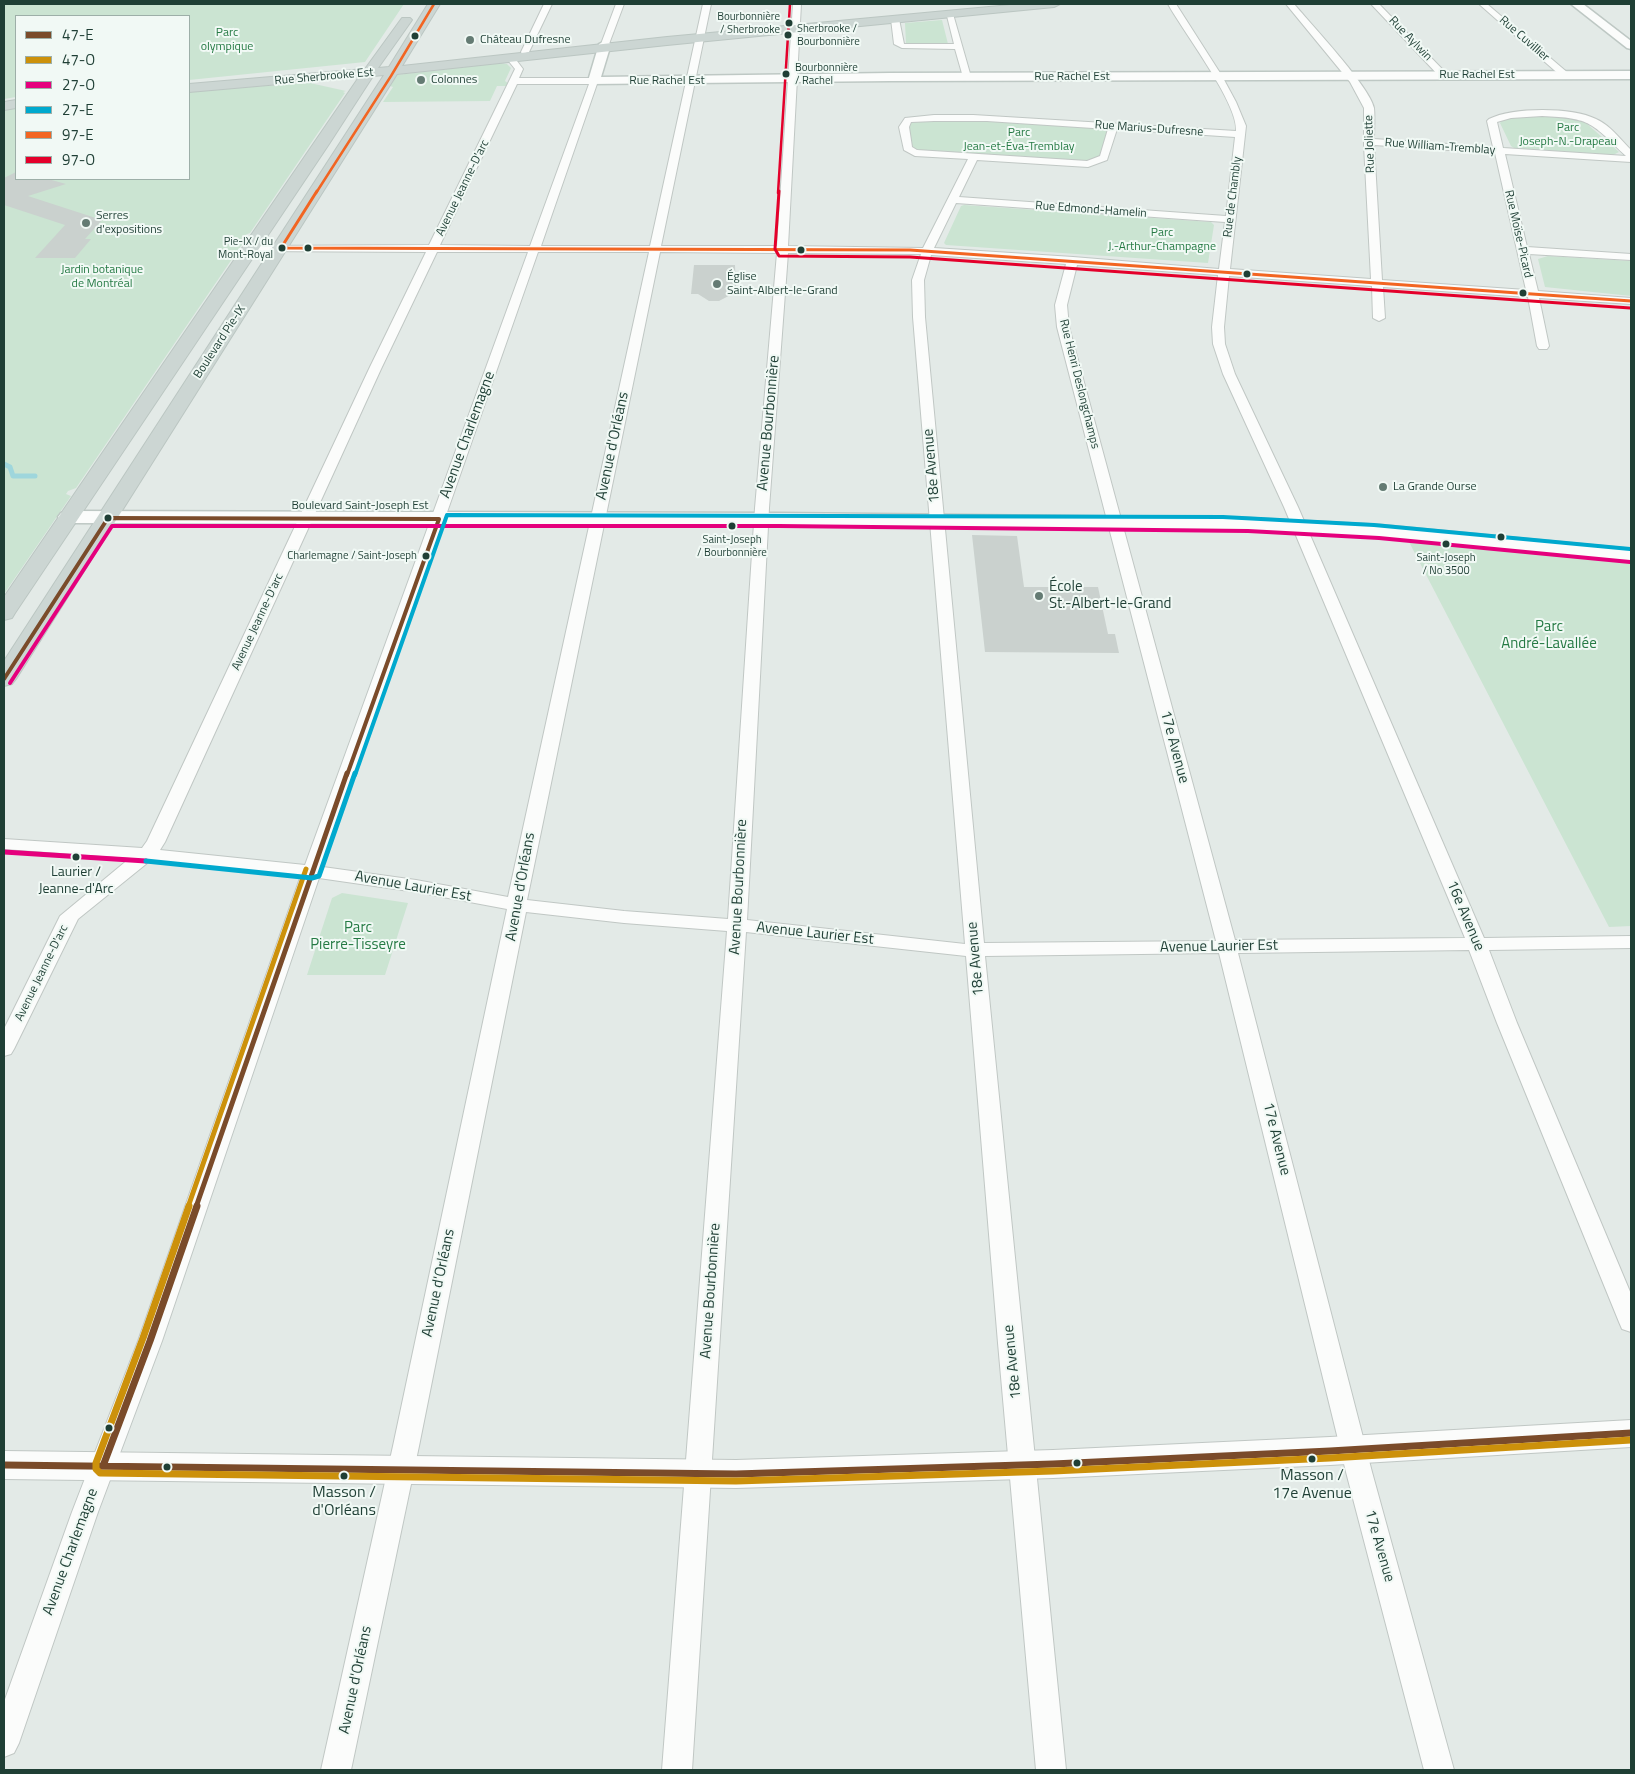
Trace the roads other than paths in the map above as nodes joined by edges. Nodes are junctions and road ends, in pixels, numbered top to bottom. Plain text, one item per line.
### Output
1 (434, 4) edge
2 (548, 4) edge
3 (620, 4) edge
4 (707, 4) edge
5 (797, 4) edge
6 (1053, 4) edge
7 (1172, 4) edge
8 (1290, 4) edge
9 (1375, 4) edge
10 (1482, 4) edge
11 (1576, 4) edge
12 (414, 10) dead end
13 (949, 14) junction
14 (895, 19) junction
15 (794, 29) junction
16 (701, 37) junction
17 (604, 46) junction
18 (1631, 46) edge
19 (958, 47) junction
20 (525, 52) junction
21 (511, 59) junction
22 (396, 67) junction
23 (370, 70) junction
24 (1443, 75) junction
25 (1565, 75) junction
26 (1631, 75) edge
27 (1218, 76) junction
28 (1349, 76) junction
29 (967, 77) junction
30 (793, 79) junction
31 (513, 81) junction
32 (594, 81) junction
33 (690, 81) junction
34 (190, 82) edge
35 (190, 88) edge
36 (1113, 126) junction
37 (1240, 134) junction
38 (1369, 142) junction
39 (1499, 151) junction
40 (1631, 155) edge
41 (973, 158) junction
42 (1631, 159) edge
43 (952, 200) junction
44 (1230, 219) junction
45 (252, 248) junction
46 (281, 248) junction
47 (434, 248) junction
48 (534, 248) junction
49 (655, 249) junction
50 (782, 249) junction
51 (1522, 250) junction
52 (927, 251) junction
53 (1631, 257) edge
54 (1073, 260) junction
55 (1223, 271) junction
56 (1377, 282) junction
57 (1533, 294) junction
58 (1631, 301) edge
59 (1379, 318) dead end
60 (1543, 346) dead end
61 (72, 511) junction
62 (112, 511) junction
63 (309, 512) junction
64 (441, 513) junction
65 (599, 513) junction
66 (762, 514) junction
67 (937, 514) junction
68 (1113, 515) junction
69 (1296, 519) junction
70 (1631, 542) edge
71 (1631, 555) edge
72 (4, 613) edge
73 (4, 679) edge
74 (4, 844) edge
75 (147, 854) junction
76 (313, 871) junction
77 (517, 905) junction
78 (736, 925) junction
79 (1631, 942) edge
80 (1477, 944) junction
81 (1227, 947) junction
82 (975, 950) junction
83 (4, 1049) edge
84 (1631, 1322) edge
85 (1631, 1433) edge
86 (1354, 1449) junction
87 (4, 1465) edge
88 (103, 1466) junction
89 (1022, 1466) junction
90 (401, 1470) junction
91 (697, 1473) junction
92 (4, 1743) edge
93 (336, 1770) edge
94 (677, 1770) edge
95 (1051, 1770) edge
96 (1439, 1770) edge

1 - 22 main road, Boulevard Pie-IX
2 - 20 street
3 - 17 street, Avenue Charlemagne
4 - 16 street, Avenue d'Orléans
5 - 15 street, Avenue Bourbonnière
6 - 13 main road, Rue Sherbrooke Est
7 - 27 street, Rue de Chambly
8 - 28 street, Rue Joliette
9 - 24 street, Rue Aylwin
10 - 25 street, Rue Cuvillier
11 - 18 main road
12 - 23 main road, Boulevard Pie-IX
13 - 14 main road, Rue Sherbrooke Est
13 - 19 street
14 - 15 main road, Rue Sherbrooke Est
14 - 19 street
15 - 16 main road, Rue Sherbrooke Est
15 - 30 street, Avenue Bourbonnière
16 - 17 main road, Rue Sherbrooke Est
16 - 33 street, Avenue d'Orléans
17 - 20 main road, Rue Sherbrooke Est
17 - 21 main road, Rue Sherbrooke Est
17 - 32 main road, Avenue Charlemagne
19 - 29 street
20 - 22 main road, Rue Sherbrooke Est
21 - 22 main road, Rue Sherbrooke Est
21 - 31 street, Avenue Jeanne-D'arc
22 - 23 main road, Rue Sherbrooke Est
22 - 46 main road, Boulevard Pie-IX
23 - 34 main road, Rue Sherbrooke Est
23 - 35 main road, Rue Sherbrooke Est
23 - 45 main road, Boulevard Pie-IX
24 - 25 main road, Rue Rachel Est
24 - 28 main road, Rue Rachel Est
25 - 26 main road, Rue Rachel Est
27 - 28 main road, Rue Rachel Est
27 - 29 main road, Rue Rachel Est
27 - 37 street, Rue de Chambly
28 - 38 street, Rue Joliette
29 - 30 main road, Rue Rachel Est
30 - 33 main road, Rue Rachel Est
30 - 50 street, Avenue Bourbonnière
31 - 32 street, Rue Rachel Est
31 - 47 street, Avenue Jeanne-D'arc
32 - 33 main road, Rue Rachel Est
32 - 48 street, Avenue Charlemagne
33 - 49 street, Avenue d'Orléans
36 - 37 street, Rue Marius-Dufresne
36 - 41 street
36 - 41 street, Rue Marius-Dufresne
37 - 44 street, Rue de Chambly
38 - 39 street, Rue William-Tremblay
38 - 56 street, Rue Joliette
39 - 40 street, Rue Moïse-Picard
39 - 42 street, Rue William-Tremblay
39 - 51 street, Rue Moïse-Picard
41 - 43 street, 18e Avenue
43 - 44 street, Rue Edmond-Hamelin
43 - 52 street, 18e Avenue
44 - 55 street, Rue de Chambly
45 - 46 street
45 - 61 main road, Boulevard Pie-IX
46 - 47 street
46 - 62 main road, Boulevard Pie-IX
47 - 48 street
47 - 63 street, Avenue Jeanne-D'arc
48 - 49 street
48 - 64 street, Avenue Charlemagne
49 - 50 street
49 - 65 street, Avenue d'Orléans
50 - 52 street
50 - 66 street, Avenue Bourbonnière
51 - 53 street
51 - 57 street, Rue Moïse-Picard
52 - 54 street
52 - 67 street, 18e Avenue
54 - 55 street
54 - 68 street, Rue Henri Deslongchamps
55 - 56 street
55 - 69 street, Rue de Chambly
56 - 57 street
56 - 59 street, Rue Joliette
57 - 58 street
57 - 60 street, Rue Moïse-Picard
61 - 62 main road, Boulevard Saint-Joseph Est
61 - 72 main road, Boulevard Pie-IX
62 - 63 main road, Boulevard Saint-Joseph Est
62 - 73 main road, Boulevard Pie-IX
63 - 64 main road, Boulevard Saint-Joseph Est
63 - 75 street, Avenue Jeanne-D'arc
64 - 65 main road, Boulevard Saint-Joseph Est
64 - 76 street, Avenue Charlemagne
65 - 66 main road, Boulevard Saint-Joseph Est
65 - 77 street, Avenue d'Orléans
66 - 67 main road, Boulevard Saint-Joseph Est
66 - 78 street, Avenue Bourbonnière
67 - 68 main road, Boulevard Saint-Joseph Est
67 - 82 street, 18e Avenue
68 - 69 main road, Boulevard Saint-Joseph Est
68 - 81 street, 17e Avenue
69 - 70 main road, Boulevard Saint-Joseph Est
69 - 71 main road, Boulevard Saint-Joseph Est
69 - 80 street, 16e Avenue
74 - 75 street, Avenue Laurier Est
75 - 76 street, Avenue Laurier Est
75 - 83 street, Avenue Jeanne-D'arc
76 - 77 street, Avenue Laurier Est
76 - 88 street, Avenue Charlemagne
77 - 78 street, Avenue Laurier Est
77 - 90 street, Avenue d'Orléans
78 - 82 street, Avenue Laurier Est
78 - 91 street, Avenue Bourbonnière
79 - 80 street, Avenue Laurier Est
80 - 81 street, Avenue Laurier Est
80 - 84 street, 16e Avenue
81 - 82 street, Avenue Laurier Est
81 - 86 street, 17e Avenue
82 - 89 street, 18e Avenue
85 - 86 street
86 - 89 street
86 - 96 street, 17e Avenue
87 - 88 street
88 - 90 street
88 - 92 street, Avenue Charlemagne
89 - 91 street
89 - 95 street, 18e Avenue
90 - 91 street
90 - 93 street, Avenue d'Orléans
91 - 94 street, Avenue Bourbonnière

